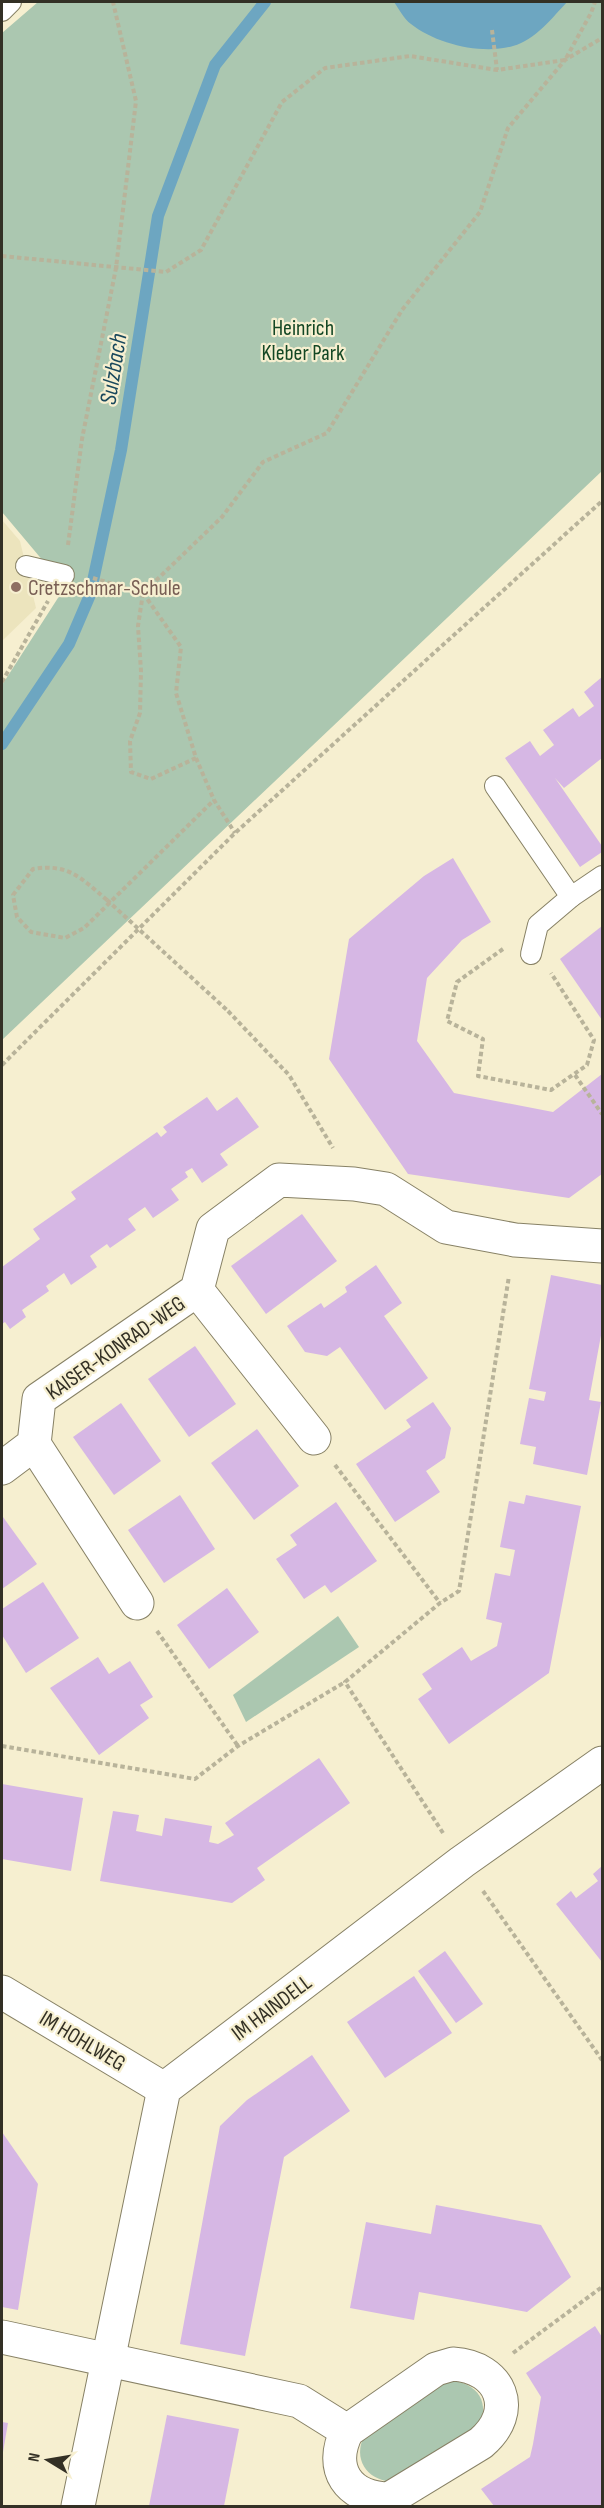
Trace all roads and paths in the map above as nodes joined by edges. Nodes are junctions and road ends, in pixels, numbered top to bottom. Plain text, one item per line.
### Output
1 (11, 2) edge
2 (113, 2) edge
3 (595, 2) edge
4 (2, 11) edge
5 (492, 30) dead end
6 (603, 38) edge
7 (565, 60) junction
8 (497, 70) junction
9 (2, 256) edge
10 (116, 268) junction
11 (603, 501) edge
12 (26, 566) dead end
13 (64, 574) junction
14 (109, 581) dead end
15 (143, 593) junction
16 (2, 682) edge
17 (196, 758) junction
18 (495, 786) dead end
19 (214, 800) junction
20 (235, 833) junction
21 (603, 876) edge
22 (571, 897) junction
23 (506, 939) dead end
24 (538, 959) joint
25 (2, 1065) edge
26 (575, 1075) junction
27 (603, 1114) edge
28 (354, 1184) junction
29 (515, 1240) junction
30 (603, 1246) edge
31 (197, 1290) junction
32 (315, 1438) joint
33 (34, 1444) junction
34 (2, 1468) edge
35 (137, 1603) joint
36 (440, 1603) junction
37 (345, 1682) junction
38 (2, 1746) edge
39 (238, 1746) junction
40 (603, 1763) edge
41 (462, 1862) junction
42 (2, 1992) edge
43 (603, 2060) edge
44 (164, 2089) junction
45 (603, 2287) edge
46 (2, 2337) edge
47 (107, 2360) junction
48 (486, 2373) junction
49 (347, 2431) junction
50 (78, 2506) edge

1 - 4 lane
2 - 10 path
3 - 7 path
5 - 8 path
6 - 7 path
7 - 8 path
7 - 15 path
8 - 10 path
9 - 10 path
10 - 13 path
11 - 20 path
12 - 13 lane
13 - 16 path
14 - 15 path
15 - 17 path
15 - 17 path
17 - 19 path
18 - 22 lane
19 - 20 path
19 - 28 path, bridge
20 - 25 path
21 - 22 lane
22 - 24 lane
23 - 26 path
24 - 26 path
26 - 27 path
28 - 29 street, KAISER-KONRAD-WEG
28 - 31 street, KAISER-KONRAD-WEG
29 - 30 street, KAISER-KONRAD-WEG
29 - 36 path
31 - 32 street, KAISER-KONRAD-WEG
31 - 33 street, KAISER-KONRAD-WEG
32 - 36 path
33 - 34 street
33 - 35 street
35 - 39 path
36 - 37 path
37 - 39 path
37 - 41 path
38 - 39 path
40 - 41 street, IM HAINDELL
41 - 43 path
41 - 44 street, IM HAINDELL
42 - 44 street, IM HOHLWEG
44 - 47 street
45 - 48 path
46 - 47 street
47 - 49 street
47 - 50 street
48 - 49 street
48 - 49 street

